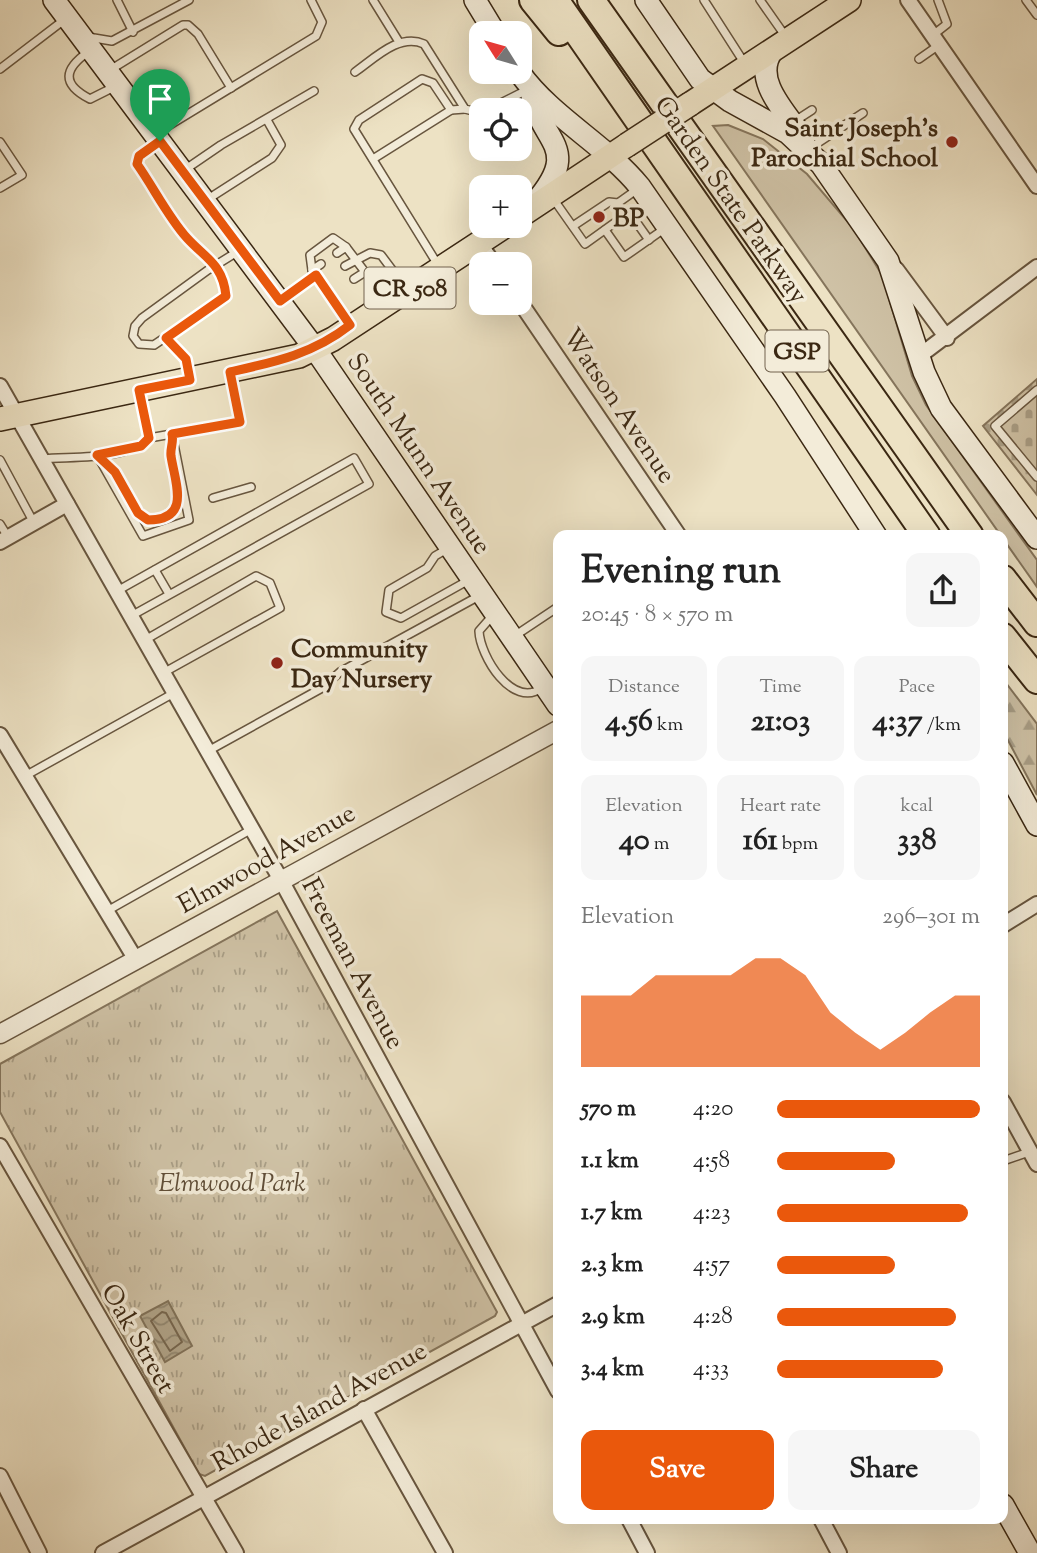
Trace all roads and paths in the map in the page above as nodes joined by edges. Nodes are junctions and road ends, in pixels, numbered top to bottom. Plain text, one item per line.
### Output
1 (54, 0) edge
2 (117, 0) edge
3 (189, 0) edge
4 (311, 0) edge
5 (373, 0) edge
6 (475, 0) edge
7 (533, 0) edge
8 (555, 0) edge
9 (591, 0) edge
10 (612, 0) edge
11 (646, 0) edge
12 (704, 0) edge
13 (760, 0) edge
14 (849, 0) edge
15 (908, 0) edge
16 (938, 0) edge
17 (1026, 0) edge
18 (1037, 15) edge
19 (67, 18) junction
20 (488, 21) edge
21 (133, 32) junction
22 (936, 40) junction
23 (86, 42) junction
24 (399, 42) junction
25 (781, 45) junction
26 (919, 60) dead end
27 (747, 67) junction
28 (0, 69) edge
29 (355, 72) dead end
30 (113, 78) junction
31 (520, 84) edge
32 (526, 84) edge
33 (530, 84) edge
34 (231, 88) junction
35 (712, 90) junction
36 (314, 91) dead end
37 (502, 98) edge
38 (464, 109) junction
39 (451, 110) junction
40 (469, 110) edge
41 (812, 110) dead end
42 (863, 113) dead end
43 (267, 120) junction
44 (793, 122) junction
45 (157, 138) junction
46 (0, 142) edge
47 (619, 151) junction
48 (816, 156) junction
49 (373, 159) junction
50 (668, 167) junction
51 (182, 172) junction
52 (714, 173) junction
53 (1037, 186) edge
54 (640, 187) junction
55 (0, 188) edge
56 (551, 195) junction
57 (204, 201) junction
58 (618, 203) junction
59 (532, 204) edge
60 (532, 208) edge
61 (624, 216) junction
62 (573, 226) junction
63 (668, 226) junction
64 (605, 230) junction
65 (487, 238) edge
66 (649, 240) junction
67 (480, 243) junction
68 (346, 247) junction
69 (881, 249) junction
70 (241, 250) junction
71 (486, 252) edge
72 (337, 253) dead end
73 (356, 259) junction
74 (321, 264) dead end
75 (214, 266) junction
76 (345, 266) dead end
77 (1037, 267) edge
78 (440, 269) junction
79 (314, 273) junction
80 (329, 277) dead end
81 (354, 279) dead end
82 (321, 283) junction
83 (338, 290) dead end
84 (407, 290) junction
85 (330, 295) junction
86 (280, 301) junction
87 (529, 315) edge
88 (350, 325) junction
89 (166, 338) junction
90 (947, 338) junction
91 (315, 349) junction
92 (918, 357) junction
93 (230, 372) junction
94 (190, 380) junction
95 (0, 386) edge
96 (139, 390) junction
97 (1037, 390) edge
98 (8, 417) edge
99 (149, 438) junction
100 (173, 438) junction
101 (99, 458) junction
102 (41, 459) junction
103 (0, 460) edge
104 (1037, 477) edge
105 (251, 487) dead end
106 (213, 498) dead end
107 (67, 504) junction
108 (34, 523) junction
109 (0, 524) edge
110 (675, 530) edge
111 (872, 530) edge
112 (923, 530) edge
113 (966, 530) edge
114 (1037, 538) edge
115 (4, 540) edge
116 (450, 547) junction
117 (155, 570) junction
118 (1008, 585) edge
119 (477, 586) junction
120 (117, 591) junction
121 (169, 594) junction
122 (553, 610) edge
123 (131, 616) junction
124 (489, 619) junction
125 (1037, 623) edge
126 (512, 638) junction
127 (145, 641) junction
128 (1008, 643) edge
129 (163, 673) junction
130 (1037, 680) edge
131 (545, 686) junction
132 (174, 692) junction
133 (553, 698) edge
134 (553, 733) edge
135 (0, 735) edge
136 (208, 751) junction
137 (1008, 772) edge
138 (25, 776) junction
139 (1037, 825) edge
140 (252, 829) junction
141 (281, 880) junction
142 (1037, 904) edge
143 (106, 911) junction
144 (1008, 922) edge
145 (136, 960) junction
146 (0, 1034) edge
147 (1008, 1110) edge
148 (0, 1146) edge
149 (1034, 1158) edge
150 (1008, 1161) edge
151 (553, 1307) edge
152 (522, 1324) junction
153 (553, 1382) edge
154 (364, 1409) junction
155 (0, 1476) edge
156 (202, 1498) junction
157 (1008, 1514) edge
158 (632, 1524) edge
159 (824, 1524) edge
160 (39, 1553) edge
161 (103, 1553) edge
162 (236, 1553) edge
163 (445, 1553) edge
164 (647, 1553) edge
165 (839, 1553) edge
166 (1030, 1553) edge

1 - 19 main road, South Munn Avenue
2 - 21 lane
3 - 21 lane
4 - 34 lane
5 - 24 lane
6 - 20 main road
7 - 50 highway
8 - 50 highway, Garden State Parkway / GSP
9 - 52 highway, Garden State Parkway / GSP
10 - 52 highway
11 - 35 main road
12 - 27 lane
13 - 25 lane
14 - 25 main road
15 - 22 street
16 - 22 lane
17 - 18 lane
19 - 23 main road, South Munn Avenue
19 - 28 lane
21 - 23 lane
22 - 26 lane
22 - 53 street
23 - 30 main road, South Munn Avenue
23 - 30 lane
24 - 29 lane
24 - 38 lane
25 - 27 main road
25 - 44 main road
27 - 35 main road
30 - 34 lane
30 - 45 main road, South Munn Avenue
31 - 37 lane
32 - 59 main road
33 - 47 main road
34 - 45 lane
35 - 47 main road, bridge
35 - 48 main road
36 - 43 lane
38 - 39 lane
38 - 40 lane
39 - 49 lane
39 - 49 lane
41 - 44 lane
42 - 48 lane
43 - 51 lane
43 - 57 lane
44 - 48 main road
45 - 51 main road, South Munn Avenue
45 - 75 lane
46 - 55 lane
47 - 54 main road
47 - 56 main road
48 - 69 main road
49 - 78 lane
50 - 112 highway, Garden State Parkway / GSP
51 - 57 main road, South Munn Avenue
52 - 113 highway, Garden State Parkway / GSP
54 - 58 lane
54 - 63 main road
56 - 60 main road
56 - 62 lane
57 - 70 main road, South Munn Avenue
58 - 61 lane
58 - 62 lane
61 - 64 lane
61 - 66 lane
62 - 64 lane
63 - 66 lane
63 - 111 main road
64 - 66 lane
65 - 67 main road, CR 508
67 - 71 street
67 - 78 main road, CR 508
68 - 72 lane
68 - 73 lane
68 - 79 lane
69 - 90 street
69 - 92 main road
70 - 75 lane
70 - 86 main road, South Munn Avenue
73 - 76 lane
73 - 81 lane
73 - 84 lane
74 - 79 lane
75 - 89 lane
75 - 89 lane
77 - 90 street
78 - 84 main road, CR 508
79 - 82 lane
79 - 86 lane
80 - 82 lane
82 - 85 lane
83 - 85 lane
84 - 88 main road, CR 508
85 - 88 lane
86 - 91 main road, South Munn Avenue
87 - 110 street, Watson Avenue
88 - 91 main road, CR 508
89 - 94 lane
90 - 92 street
91 - 93 main road, CR 508
91 - 116 main road, South Munn Avenue
92 - 114 main road
93 - 94 main road, CR 508
93 - 100 lane
94 - 96 main road, CR 508
95 - 98 street, Freeman Avenue
96 - 98 main road, CR 508
96 - 99 lane
97 - 104 lane
98 - 102 street, Freeman Avenue
99 - 100 lane
99 - 101 lane
100 - 101 lane
100 - 101 lane
101 - 102 lane
102 - 107 street, Freeman Avenue
103 - 108 lane
105 - 106 lane
107 - 108 street
107 - 120 street, Freeman Avenue
108 - 115 street
109 - 115 lane
116 - 119 main road, South Munn Avenue
116 - 119 lane
117 - 120 lane
117 - 121 lane
117 - 121 lane
118 - 125 highway
119 - 124 main road, South Munn Avenue
119 - 136 lane
120 - 123 street, Freeman Avenue
121 - 123 lane
122 - 126 lane
123 - 127 street, Freeman Avenue
124 - 126 main road, South Munn Avenue
124 - 131 lane
126 - 131 main road, South Munn Avenue
127 - 129 street, Freeman Avenue
127 - 129 lane
128 - 130 highway
129 - 132 street, Freeman Avenue
131 - 133 main road, South Munn Avenue
132 - 136 street, Freeman Avenue
132 - 138 lane
134 - 141 street, Elmwood Avenue
135 - 138 street
136 - 140 street, Freeman Avenue
137 - 139 main road
138 - 143 street
140 - 141 street, Freeman Avenue
140 - 143 lane
141 - 145 street, Elmwood Avenue
141 - 152 street, Freeman Avenue
142 - 144 street
143 - 145 street
145 - 146 street, Elmwood Avenue
147 - 149 street
148 - 156 street, Oak Street
149 - 150 lane
151 - 152 street, Rhode Island Avenue
152 - 153 street, Freeman Avenue
152 - 154 street, Rhode Island Avenue
154 - 156 street, Rhode Island Avenue
154 - 163 street
155 - 160 street
156 - 161 street, Rhode Island Avenue
156 - 162 street, Oak Street
157 - 166 main road
158 - 164 street
159 - 165 street

